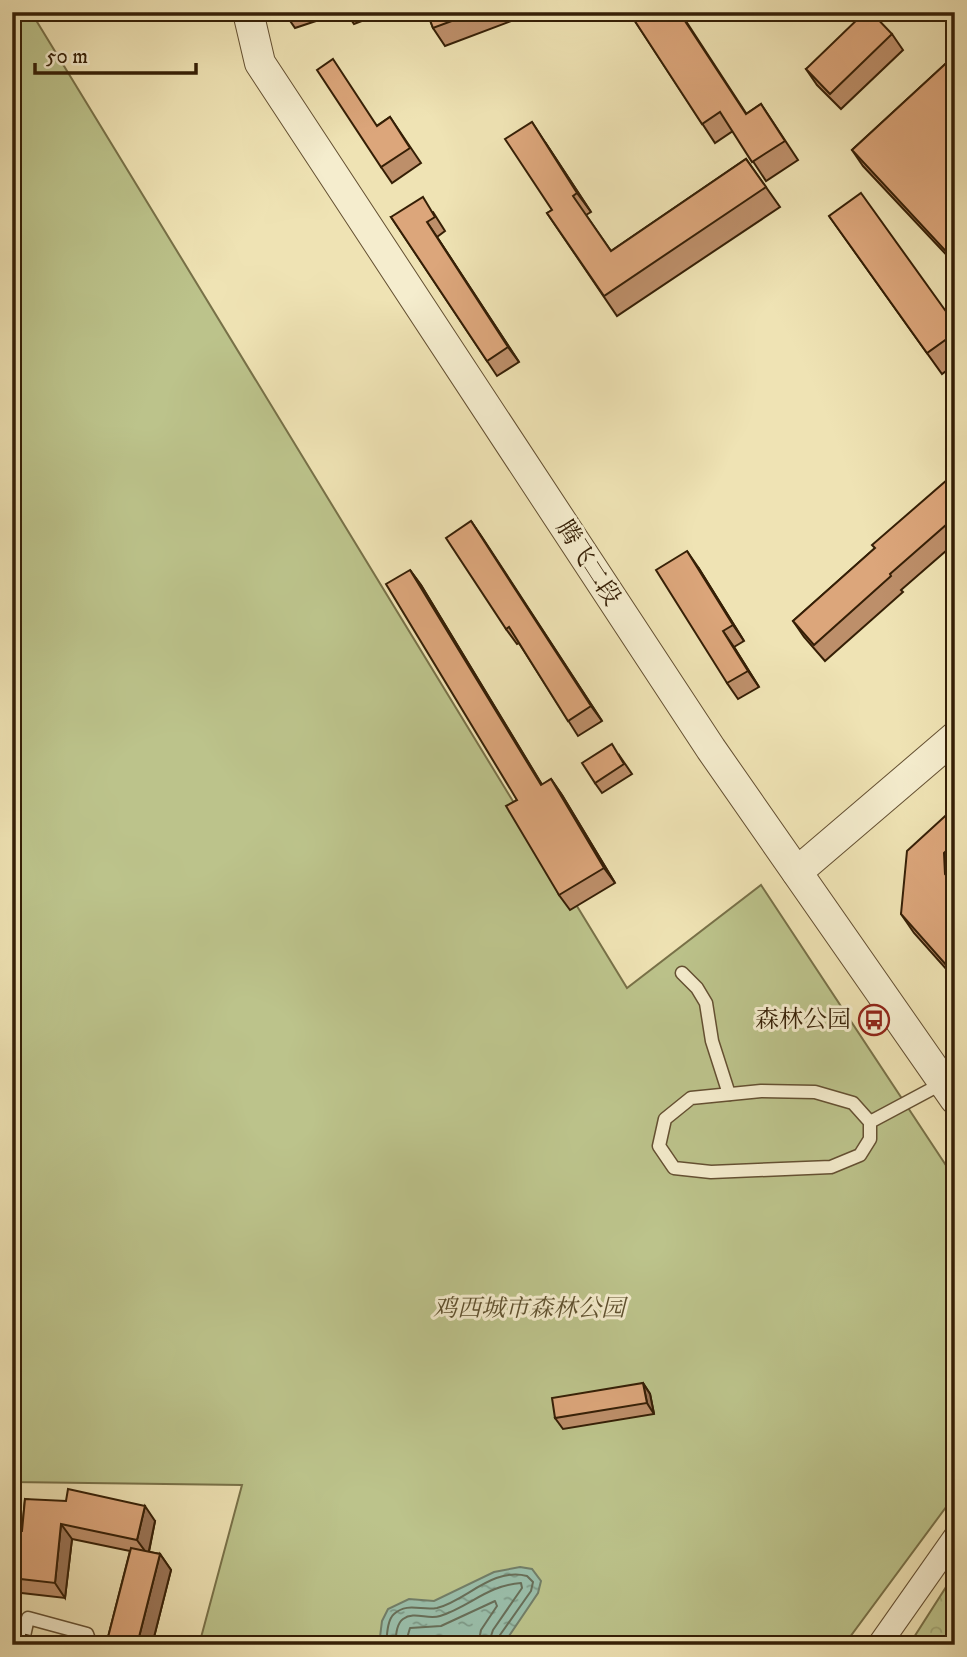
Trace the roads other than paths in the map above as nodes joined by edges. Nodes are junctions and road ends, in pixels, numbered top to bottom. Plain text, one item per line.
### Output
1 (248, 12) edge
2 (955, 737) edge
3 (797, 872) junction
4 (682, 973) dead end
5 (949, 1091) edge
6 (729, 1094) junction
7 (870, 1122) junction
8 (955, 1537) edge
9 (22, 1645) edge
10 (91, 1645) edge
11 (878, 1645) edge

1 - 3 street, 腾飞二段
2 - 3 street
3 - 5 street, 腾飞二段
4 - 6 lane
5 - 7 lane
6 - 7 lane
6 - 7 lane
8 - 11 street
9 - 10 lane

